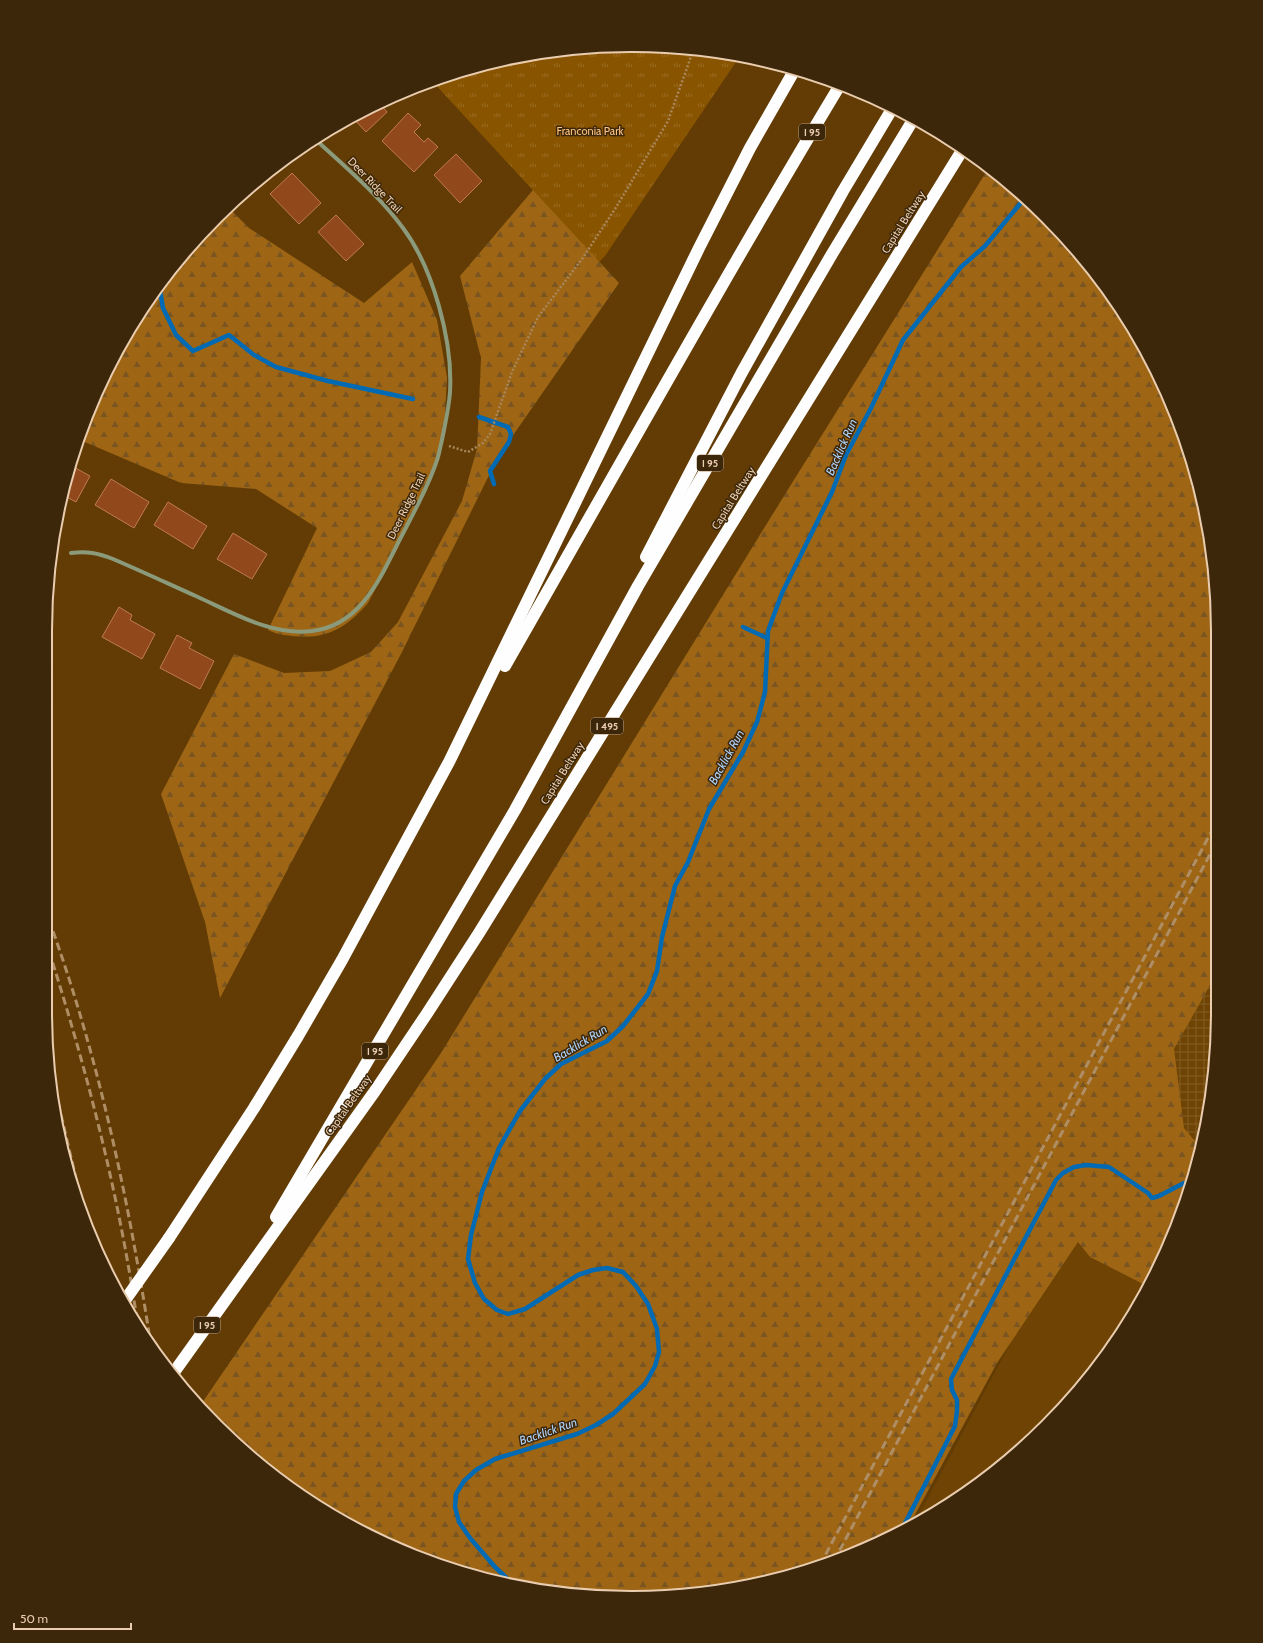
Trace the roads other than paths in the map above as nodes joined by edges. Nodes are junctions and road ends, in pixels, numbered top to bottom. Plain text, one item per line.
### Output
1 (792, 75) edge
2 (837, 90) edge
3 (843, 92) edge
4 (890, 113) edge
5 (910, 124) edge
6 (320, 144) edge
7 (960, 155) edge
8 (784, 178) junction
9 (71, 553) dead end
10 (449, 762) junction
11 (515, 810) junction
12 (232, 1291) junction
13 (128, 1296) edge
14 (176, 1369) edge

1 - 10 highway
2 - 8 highway, I 95
3 - 8 highway
4 - 11 highway
5 - 11 highway, I 95
6 - 9 street, Deer Ridge Trail
7 - 12 highway, Capital Beltway / I 495
8 - 10 highway, I 95
10 - 13 highway, I 95, bridge
11 - 12 highway, I 95
12 - 14 highway, Capital Beltway / I 95

